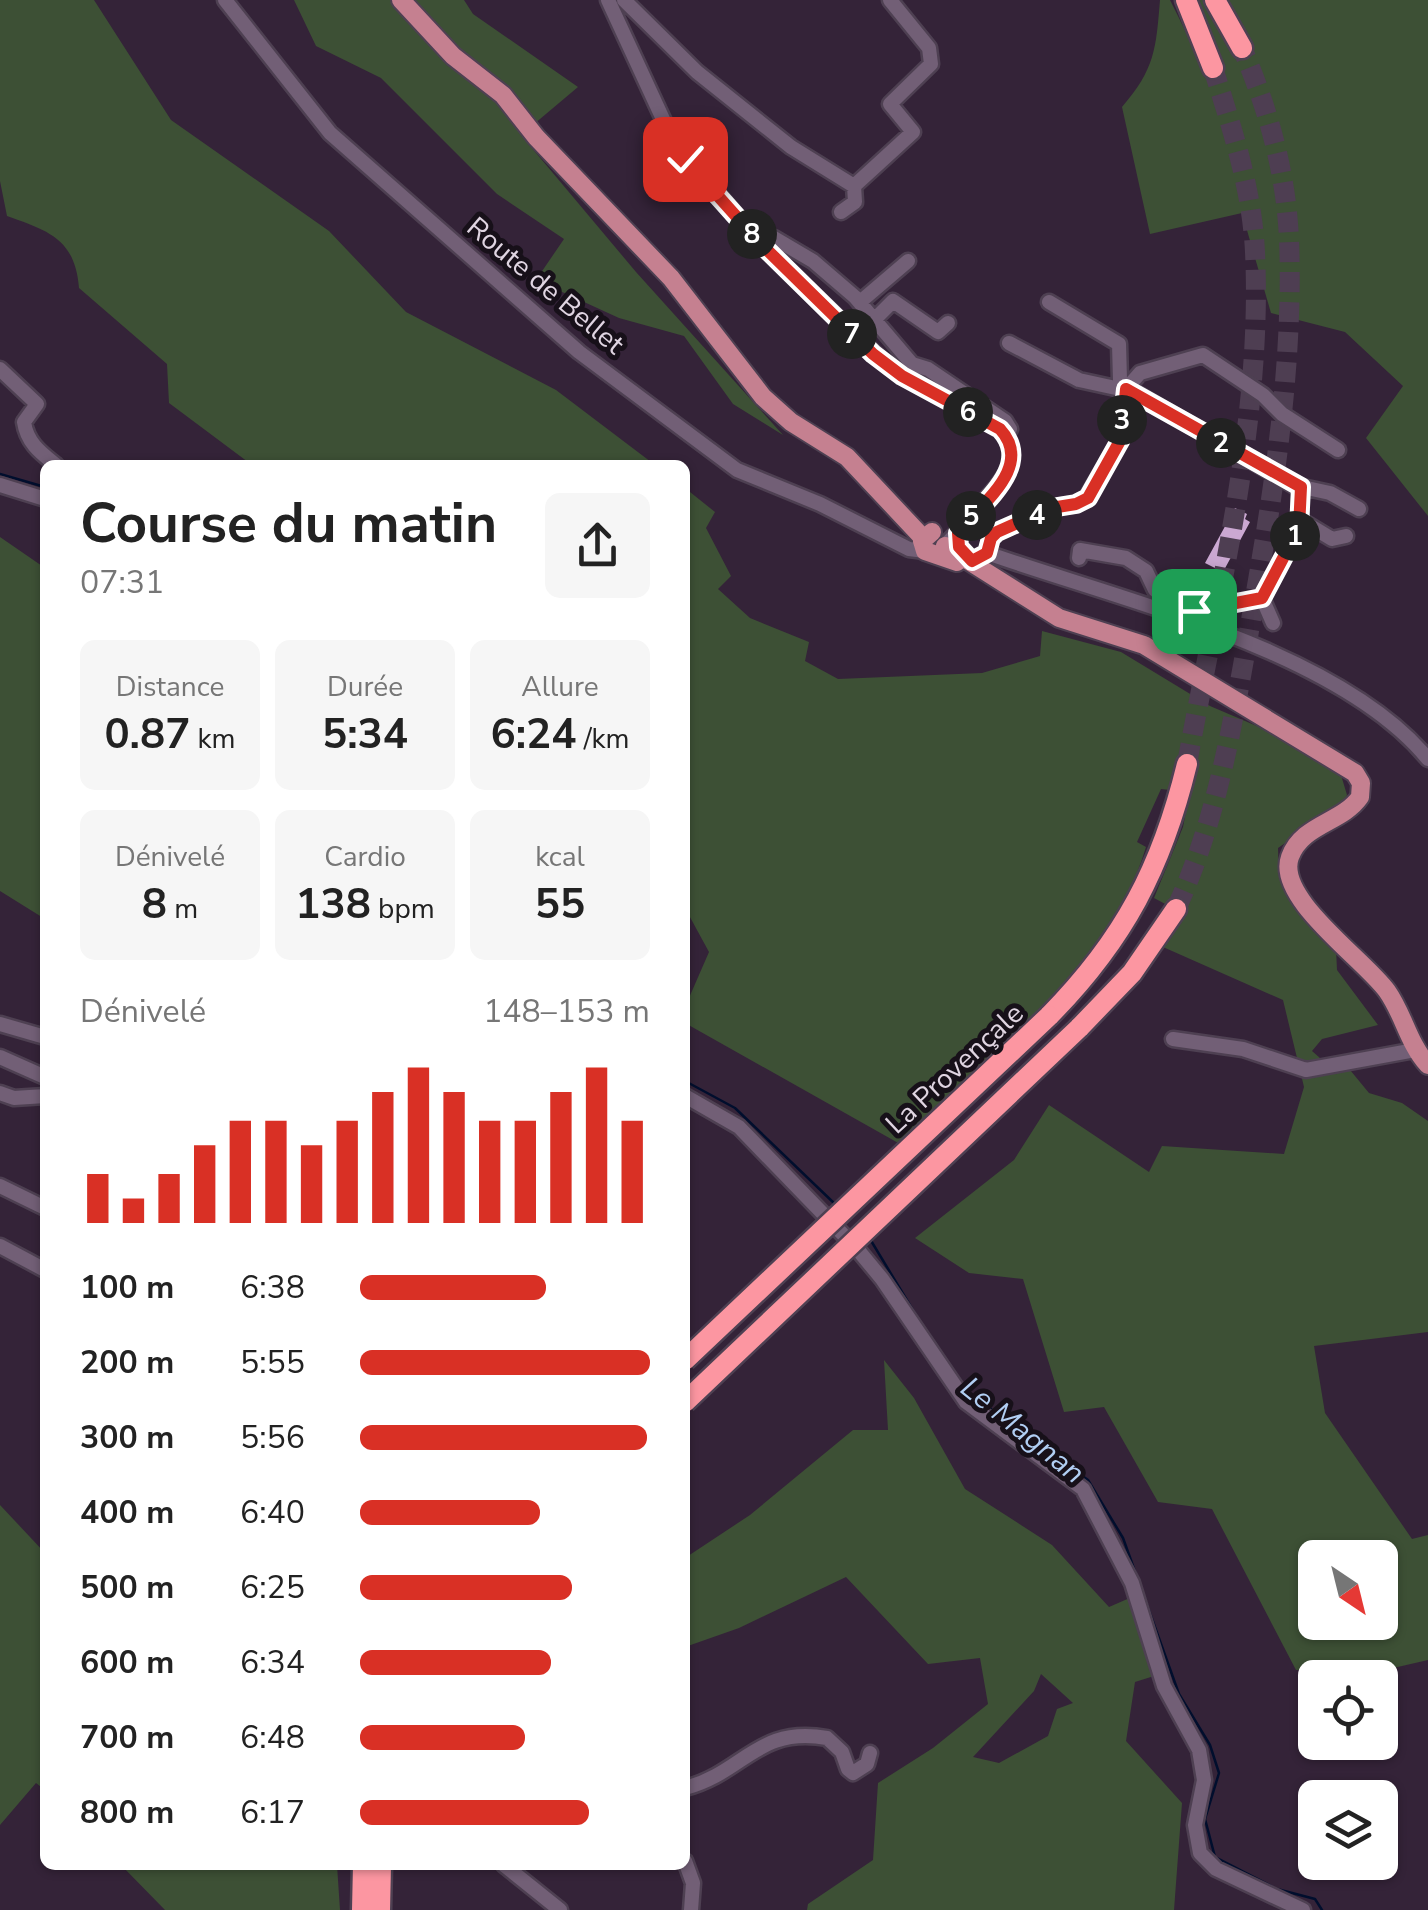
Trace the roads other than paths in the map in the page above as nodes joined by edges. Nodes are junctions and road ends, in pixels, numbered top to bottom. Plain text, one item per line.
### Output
1 (224, 0) edge
2 (401, 0) edge
3 (608, 0) edge
4 (624, 0) edge
5 (890, 0) edge
6 (1186, 0) edge
7 (1216, 0) edge
8 (1242, 48) tunnel mouth
9 (1213, 68) tunnel mouth
10 (854, 186) junction
11 (840, 212) dead end
12 (760, 243) junction
13 (908, 262) dead end
14 (860, 302) junction
15 (1049, 302) dead end
16 (876, 318) junction
17 (948, 322) dead end
18 (1009, 343) dead end
19 (0, 369) edge
20 (1126, 389) junction
21 (1008, 440) junction
22 (1338, 450) dead end
23 (50, 460) edge
24 (0, 486) edge
25 (1301, 487) junction
26 (40, 498) edge
27 (1360, 510) dead end
28 (1299, 519) junction
29 (1346, 536) dead end
30 (936, 542) junction
31 (981, 552) junction
32 (1079, 558) dead end
33 (1262, 598) junction
34 (1273, 623) dead end
35 (1428, 759) edge
36 (1187, 764) tunnel mouth
37 (1176, 910) tunnel mouth
38 (0, 1024) edge
39 (40, 1036) edge
40 (1174, 1038) dead end
41 (1415, 1050) junction
42 (0, 1057) edge
43 (1428, 1065) edge
44 (40, 1075) edge
45 (0, 1093) edge
46 (40, 1096) edge
47 (690, 1099) edge
48 (0, 1186) edge
49 (40, 1206) edge
50 (0, 1246) edge
51 (40, 1267) edge
52 (690, 1355) edge
53 (690, 1397) edge
54 (870, 1752) dead end
55 (690, 1786) edge
56 (363, 1870) edge
57 (382, 1870) edge
58 (510, 1870) edge
59 (688, 1870) edge
60 (362, 1910) edge
61 (380, 1910) edge
62 (560, 1910) edge
63 (691, 1910) edge
64 (1303, 1910) edge

1 - 30 street, Route de Bellet
2 - 30 main road
3 - 12 street
4 - 10 street
5 - 10 street
6 - 9 highway
7 - 8 highway
10 - 11 street
12 - 14 street
12 - 21 street
13 - 14 street
14 - 16 street
15 - 20 street
16 - 17 street
16 - 21 street
18 - 20 street
19 - 23 street
20 - 22 street
20 - 25 street
20 - 31 street
21 - 30 street
24 - 26 street
25 - 27 street
25 - 28 street
28 - 29 street
28 - 33 street
30 - 31 main road
30 - 31 main road
31 - 35 street
31 - 41 main road
32 - 33 street
33 - 34 street
36 - 52 highway, La Provençale, bridge
37 - 53 highway, La Provençale, bridge
38 - 39 street
40 - 41 street
41 - 43 main road
42 - 44 street
45 - 46 street
47 - 64 street
48 - 49 street
50 - 51 street
54 - 55 street
56 - 60 highway
57 - 61 highway
58 - 62 street
59 - 63 street

